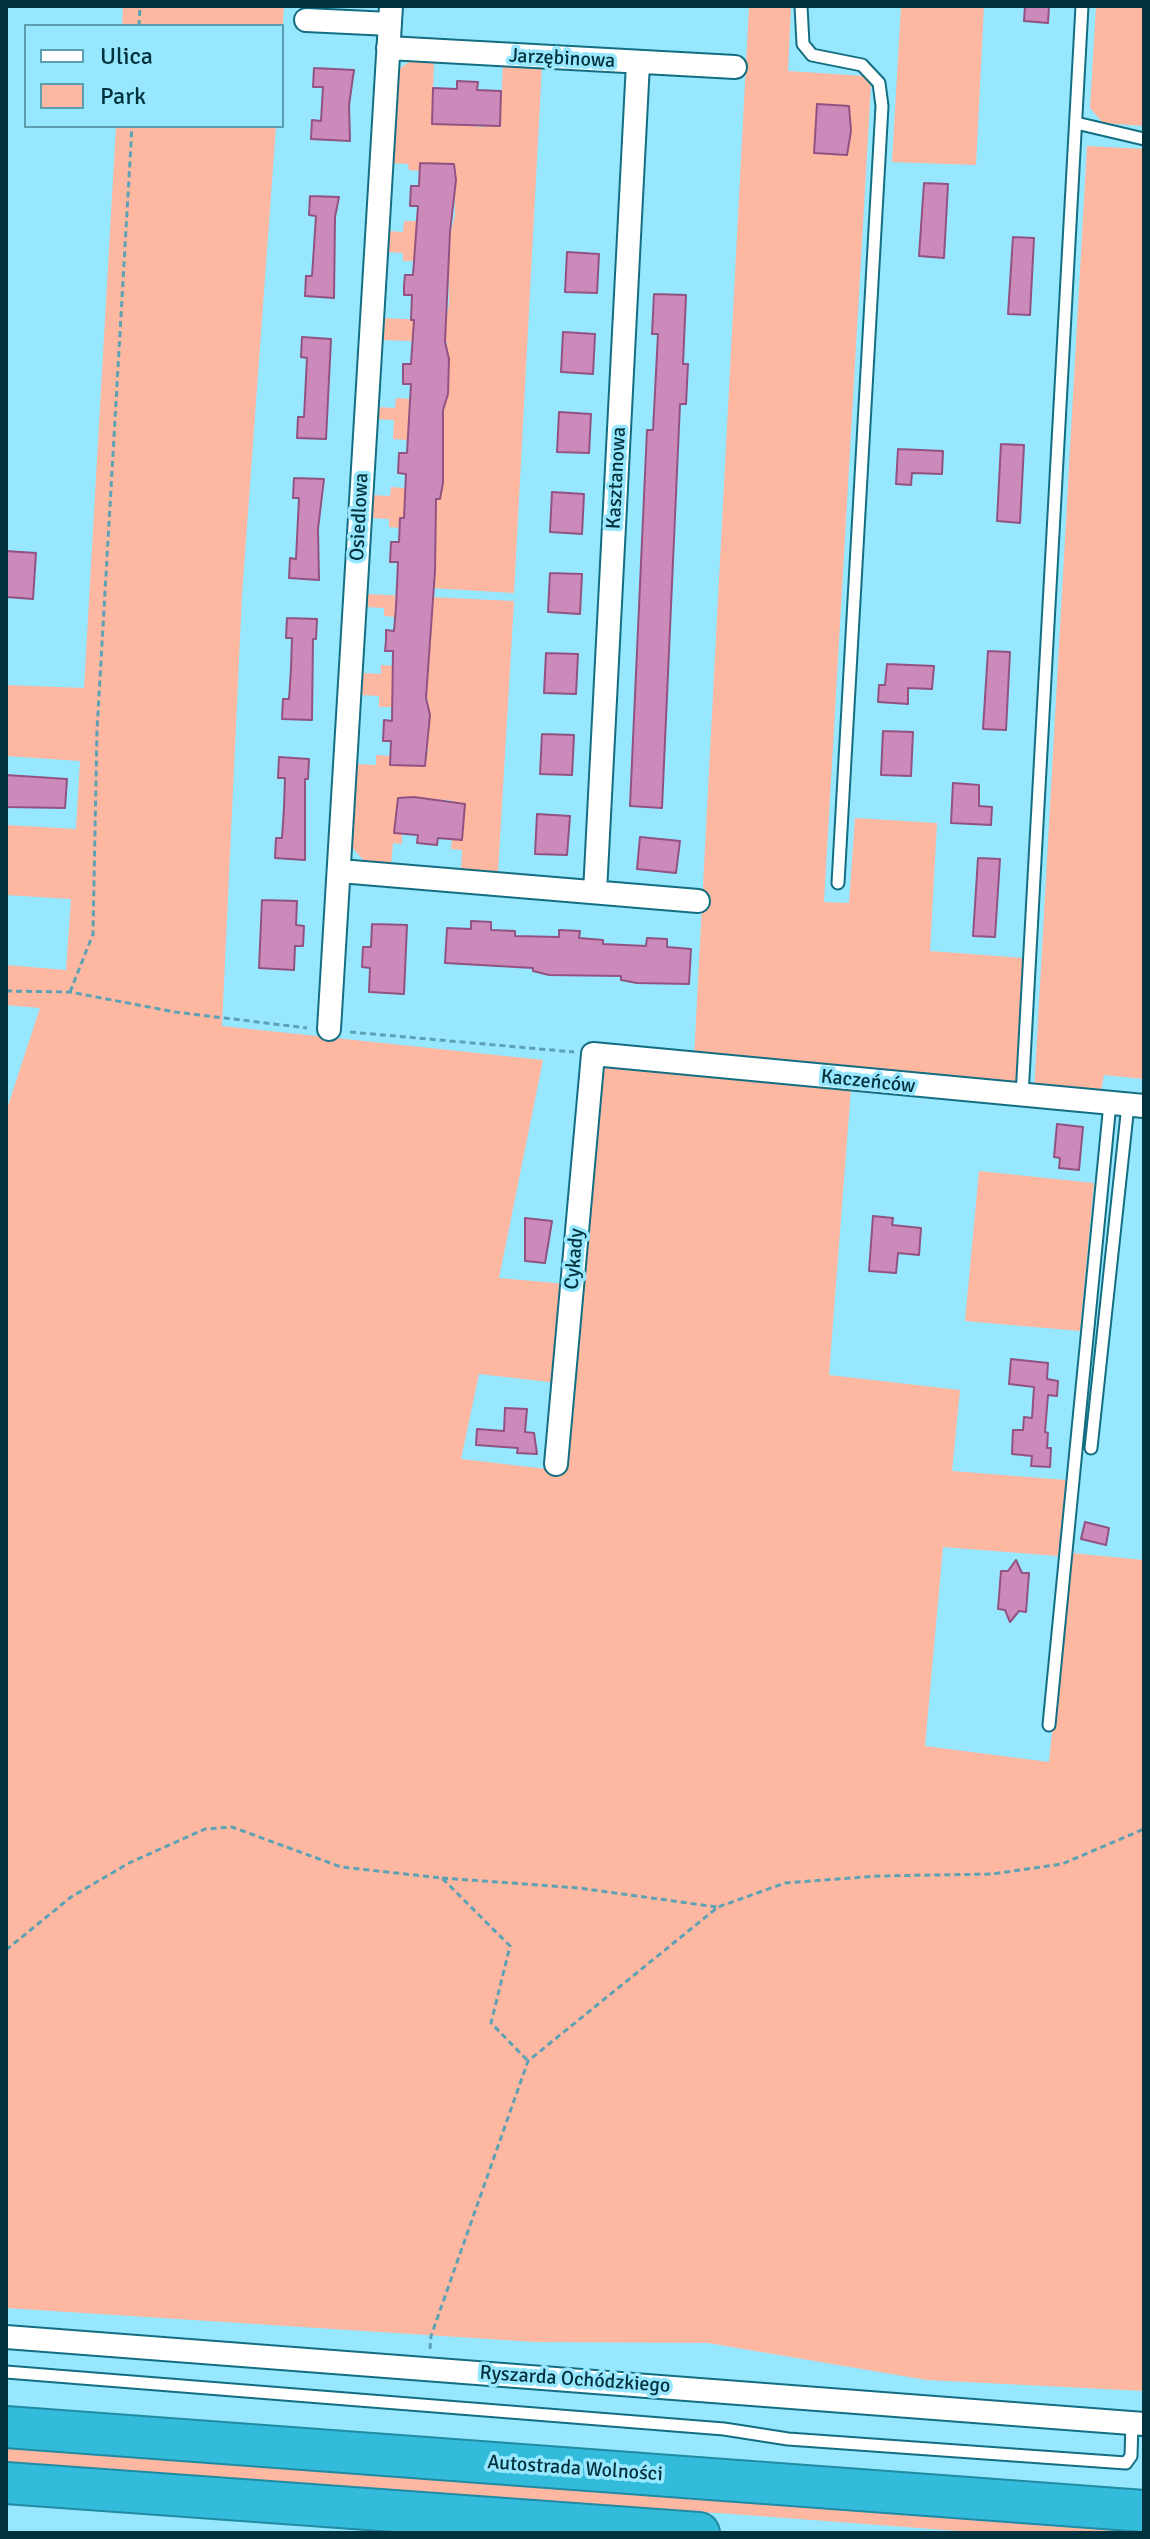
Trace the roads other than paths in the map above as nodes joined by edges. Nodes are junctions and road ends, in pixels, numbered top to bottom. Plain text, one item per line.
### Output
1 (801, 6) edge
2 (1082, 6) edge
3 (390, 15) edge
4 (306, 20) dead end
5 (388, 48) junction
6 (638, 63) junction
7 (735, 67) dead end
8 (1076, 123) junction
9 (1144, 139) edge
10 (340, 871) junction
11 (838, 883) dead end
12 (595, 892) junction
13 (698, 901) dead end
14 (329, 1029) dead end
15 (593, 1054) joint
16 (1022, 1096) junction
17 (1127, 1105) edge
18 (1091, 1448) dead end
19 (556, 1464) dead end
20 (1049, 1725) dead end
21 (6, 2337) edge
22 (6, 2372) edge
23 (1138, 2423) edge
24 (6, 2427) edge
25 (6, 2483) edge
26 (1144, 2511) edge
27 (699, 2533) edge

1 - 11 lane
2 - 8 lane
3 - 4 street
3 - 5 street, Osiedlowa
5 - 6 street, Jarzębinowa
5 - 10 street, Osiedlowa
6 - 7 street, Jarzębinowa
6 - 12 street, Kasztanowa
8 - 9 lane
8 - 16 lane
10 - 12 street
10 - 14 street, Osiedlowa
12 - 13 street
15 - 16 street, Kaczeńców
15 - 19 street, Cykady
16 - 17 street, Kaczeńców
17 - 18 lane
17 - 20 lane
21 - 23 street, Ryszarda Ochódzkiego
22 - 23 lane
24 - 26 highway, Autostrada Wolności
25 - 27 highway

